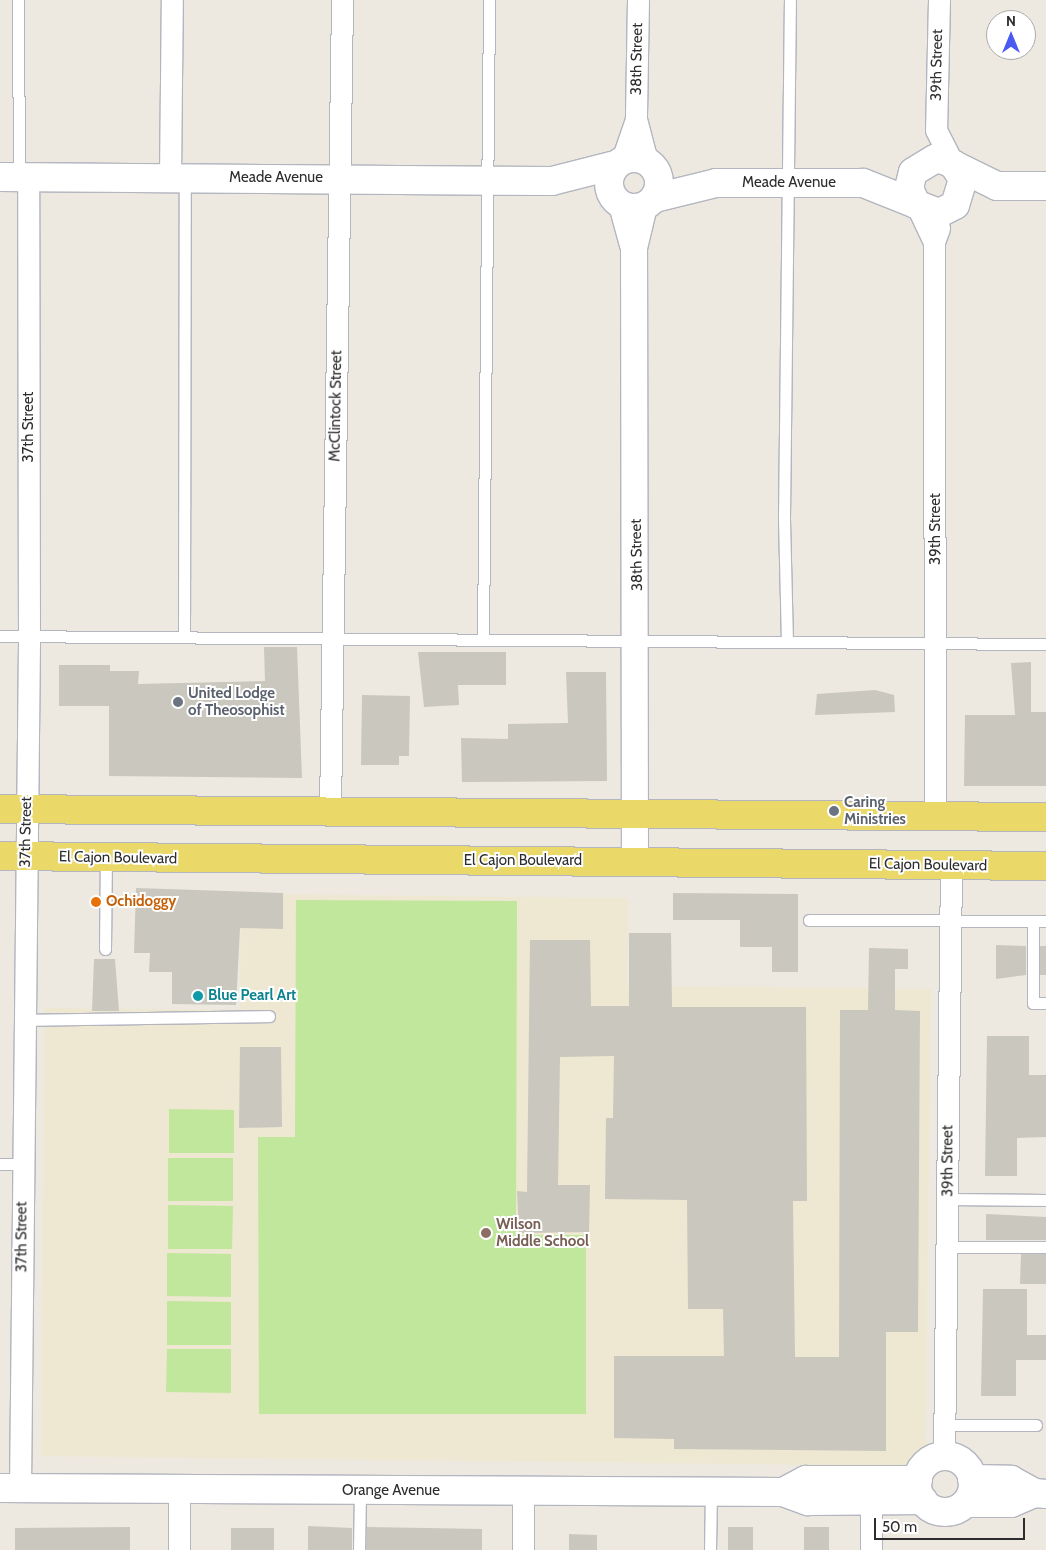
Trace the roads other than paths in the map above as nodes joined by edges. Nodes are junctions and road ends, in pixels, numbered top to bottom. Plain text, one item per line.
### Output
1 (18, 0) edge
2 (172, 0) edge
3 (342, 0) edge
4 (489, 0) edge
5 (638, 0) edge
6 (790, 0) edge
7 (938, 0) edge
8 (936, 130) junction
9 (634, 163) junction
10 (952, 164) junction
11 (918, 165) junction
12 (16, 177) edge
13 (178, 177) junction
14 (340, 178) junction
15 (487, 181) junction
16 (552, 181) junction
17 (716, 183) junction
18 (863, 183) junction
19 (787, 184) junction
20 (997, 186) junction
21 (1046, 186) edge
22 (633, 201) junction
23 (916, 204) junction
24 (955, 205) junction
25 (934, 242) junction
26 (0, 636) edge
27 (29, 636) junction
28 (184, 638) junction
29 (333, 638) junction
30 (483, 640) junction
31 (638, 641) junction
32 (787, 642) junction
33 (937, 643) junction
34 (1046, 644) edge
35 (13, 809) edge
36 (330, 811) junction
37 (636, 814) junction
38 (935, 816) junction
39 (1046, 817) edge
40 (13, 856) edge
41 (106, 858) junction
42 (636, 862) junction
43 (950, 865) junction
44 (1046, 866) edge
45 (809, 920) dead end
46 (950, 921) junction
47 (1046, 921) edge
48 (1033, 922) junction
49 (105, 949) dead end
50 (1046, 1003) edge
51 (269, 1016) dead end
52 (24, 1020) junction
53 (0, 1164) edge
54 (22, 1164) junction
55 (948, 1199) junction
56 (1046, 1200) edge
57 (947, 1247) junction
58 (1046, 1247) edge
59 (945, 1425) junction
60 (1036, 1425) dead end
61 (944, 1456) junction
62 (179, 1489) junction
63 (920, 1490) junction
64 (5, 1491) edge
65 (360, 1491) junction
66 (969, 1491) junction
67 (523, 1492) junction
68 (783, 1492) junction
69 (711, 1493) junction
70 (1040, 1494) edge
71 (871, 1502) junction
72 (179, 1550) edge
73 (359, 1550) edge
74 (523, 1550) edge
75 (710, 1550) edge
76 (871, 1550) edge

1 - 12 lane
2 - 13 street
3 - 14 street, McClintock Street
4 - 15 lane
5 - 9 street, 38th Street
6 - 19 lane
7 - 8 street, 39th Street
8 - 10 street, 39th Street
8 - 11 street, 39th Street
9 - 16 main road, Meade Avenue
9 - 17 main road, Meade Avenue
9 - 22 main road
9 - 22 main road
10 - 11 main road, Meade Avenue
10 - 20 main road, Meade Avenue
10 - 24 main road
11 - 18 main road, Meade Avenue
11 - 23 main road
12 - 13 main road, Meade Avenue
12 - 27 street, 37th Street
13 - 14 main road, Meade Avenue
13 - 28 lane
14 - 15 main road, Meade Avenue
14 - 29 street, McClintock Street
15 - 16 main road, Meade Avenue
15 - 30 lane
16 - 22 main road, Meade Avenue
17 - 19 main road, Meade Avenue
17 - 22 main road, Meade Avenue
18 - 19 main road, Meade Avenue
18 - 23 main road, Meade Avenue
19 - 32 lane
20 - 21 main road, Meade Avenue
20 - 24 main road, Meade Avenue
22 - 31 street, 38th Street
23 - 24 main road, Meade Avenue
23 - 25 street, 39th Street
24 - 25 street
25 - 33 street, 39th Street
26 - 27 lane
27 - 28 lane
27 - 35 street, 37th Street
28 - 29 lane
29 - 30 lane
29 - 36 street, McClintock Street
30 - 31 lane
31 - 32 lane
31 - 37 street, 38th Street
32 - 33 lane
33 - 34 lane
33 - 38 street, 39th Street
35 - 36 main road
35 - 40 street, 37th Street
36 - 37 main road
37 - 38 main road
37 - 42 street, 38th Street
38 - 39 main road
40 - 41 main road, El Cajon Boulevard
40 - 52 street, 37th Street
41 - 42 main road, El Cajon Boulevard
41 - 49 lane
42 - 43 main road, El Cajon Boulevard
43 - 44 main road, El Cajon Boulevard
43 - 46 street, 39th Street
45 - 46 lane
46 - 48 lane
46 - 55 street, 39th Street
47 - 48 lane
48 - 50 lane
51 - 52 lane
52 - 54 street, 37th Street
53 - 54 lane
54 - 64 street, 37th Street
55 - 56 lane
55 - 57 street, 39th Street
57 - 58 lane
57 - 59 street, 39th Street
59 - 60 lane
59 - 61 street, 39th Street
61 - 63 main road
61 - 66 main road
62 - 64 main road, Orange Avenue
62 - 65 main road, Orange Avenue
62 - 72 street
63 - 66 main road
63 - 68 main road, Orange Avenue
63 - 71 main road, Orange Avenue
65 - 67 main road, Orange Avenue
65 - 73 lane
66 - 70 main road
67 - 69 main road, Orange Avenue
67 - 74 street
68 - 69 main road, Orange Avenue
68 - 71 main road, Orange Avenue
69 - 75 lane
71 - 76 street

